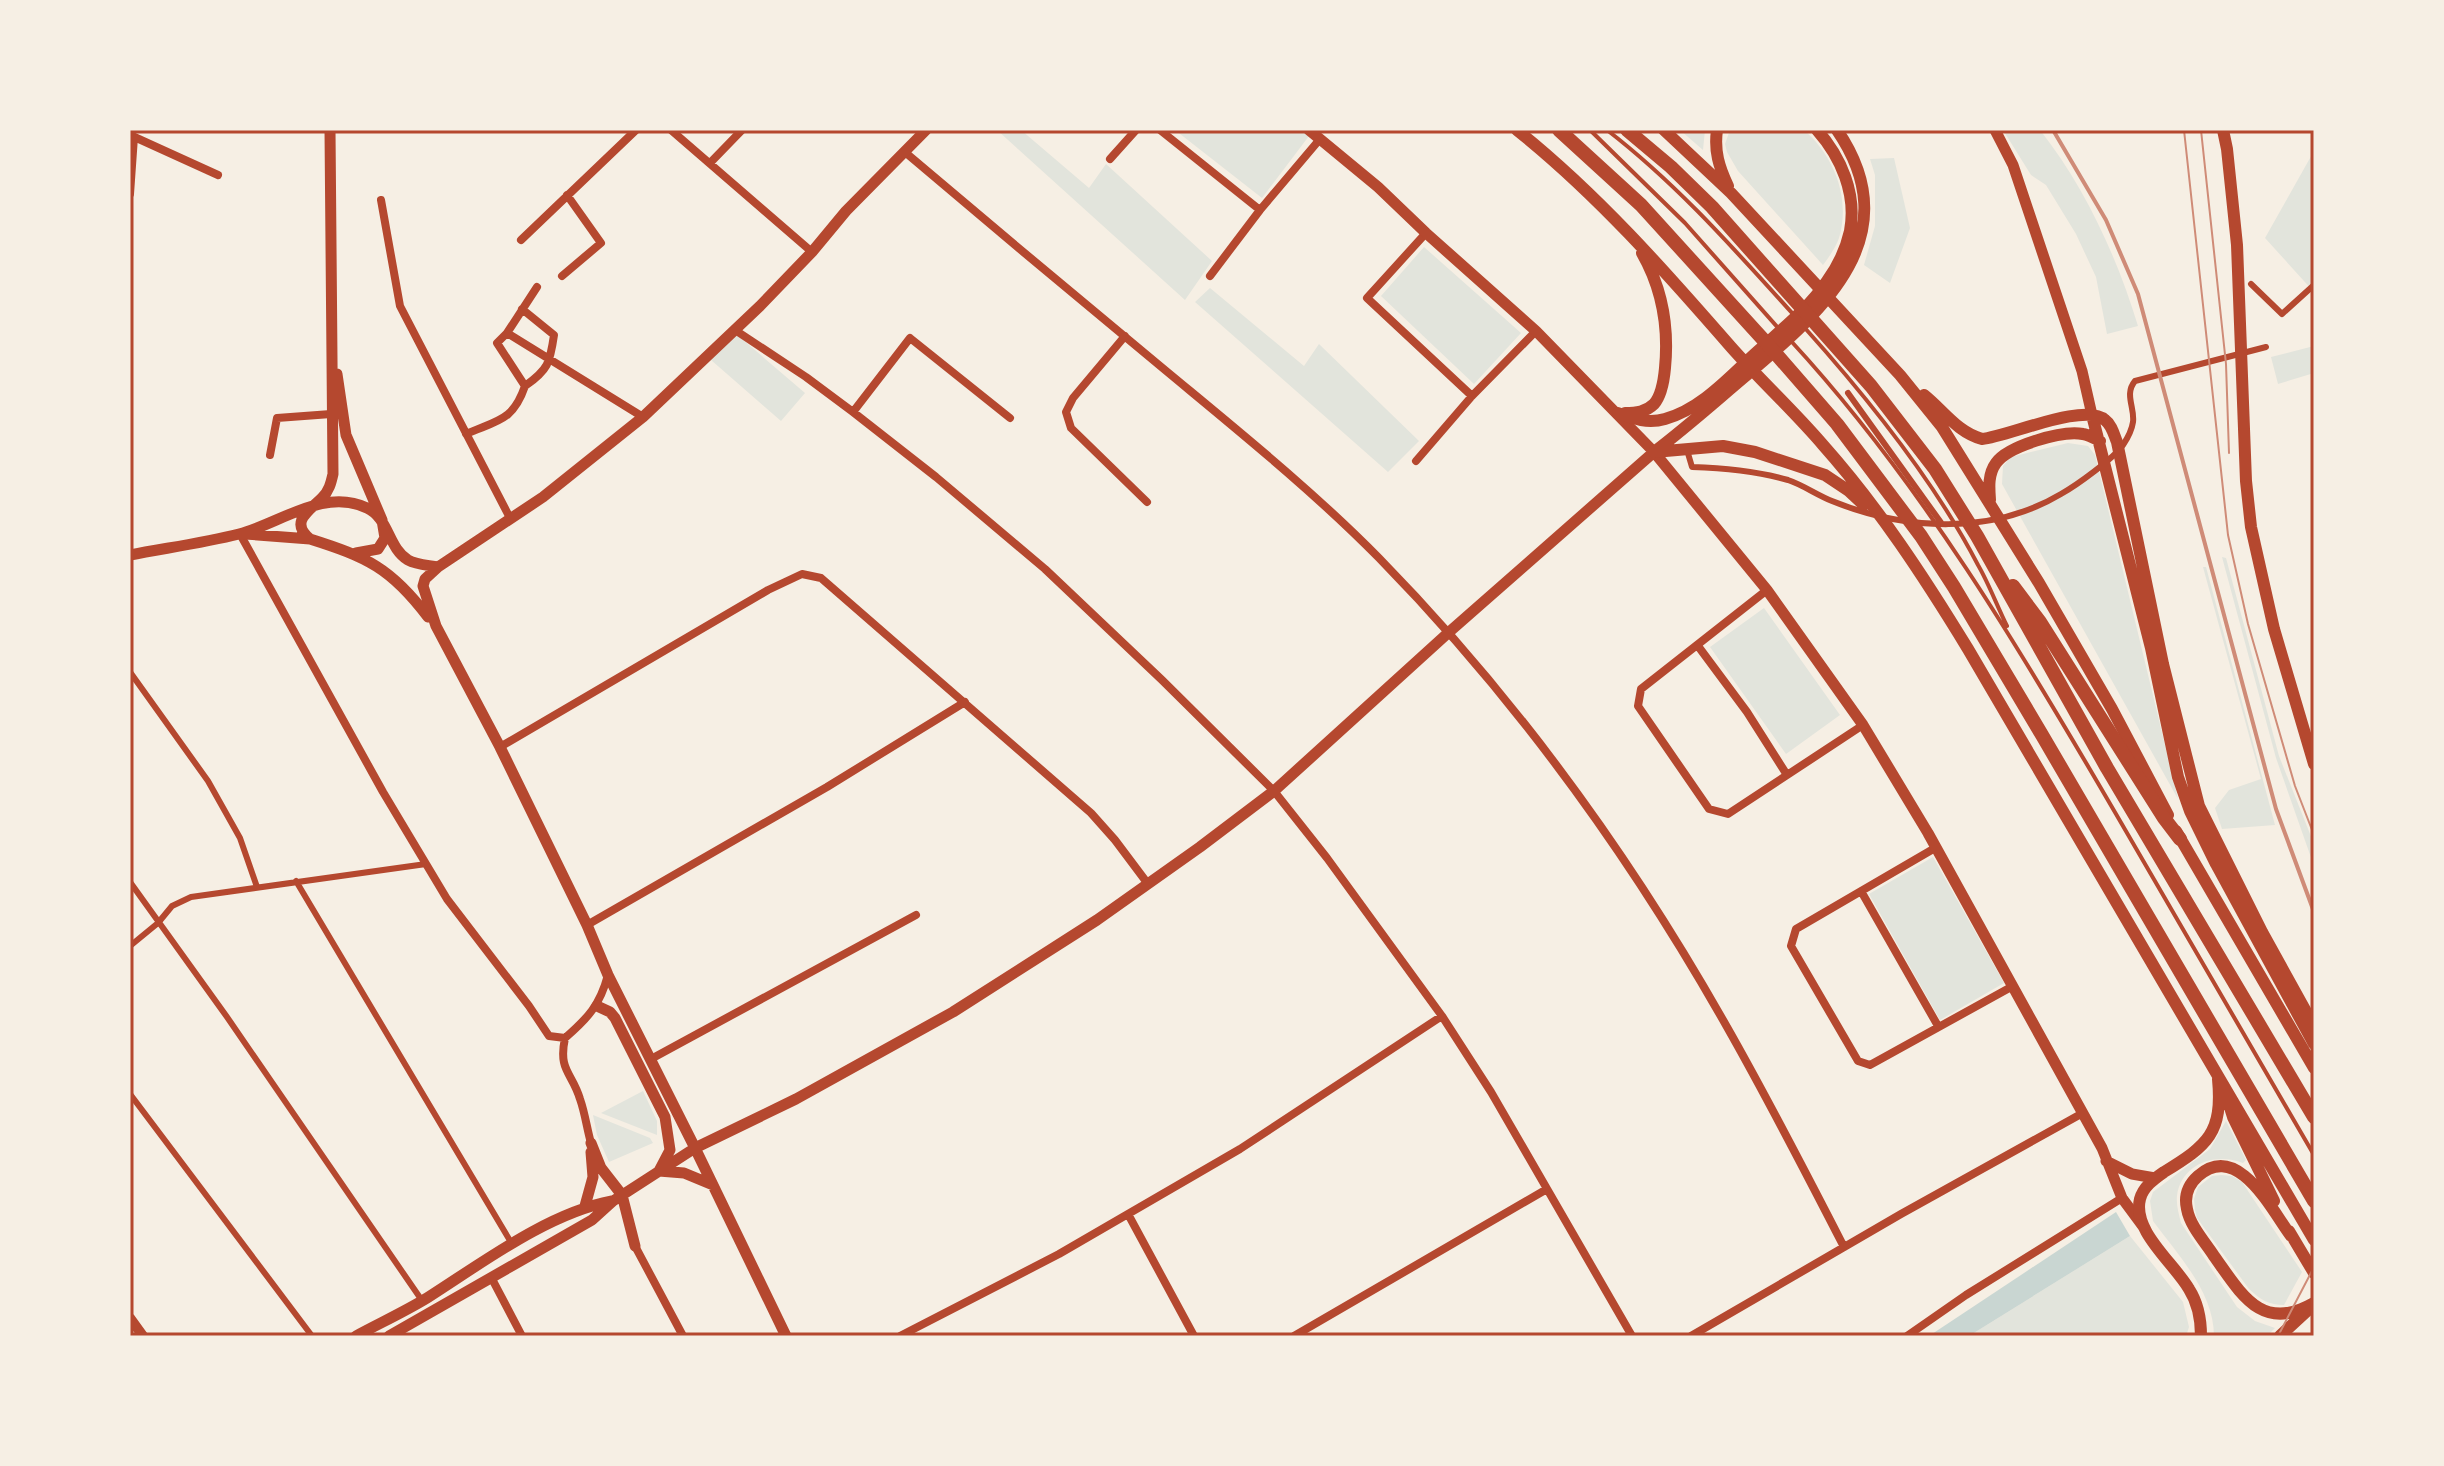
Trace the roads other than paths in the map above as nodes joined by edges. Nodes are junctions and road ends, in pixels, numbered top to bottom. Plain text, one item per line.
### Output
1 (330, 130) edge
2 (336, 130) edge
3 (636, 130) edge
4 (671, 130) edge
5 (742, 130) edge
6 (926, 130) edge
7 (1136, 130) edge
8 (1160, 130) edge
9 (1309, 130) edge
10 (1517, 130) edge
11 (1559, 130) edge
12 (1590, 130) edge
13 (1607, 130) edge
14 (1627, 130) edge
15 (1664, 130) edge
16 (1717, 130) edge
17 (1817, 130) edge
18 (1837, 130) edge
19 (1995, 130) edge
20 (2223, 130) edge
21 (132, 136) edge
22 (1320, 139) junction
23 (906, 153) junction
24 (1110, 159) dead end
25 (710, 163) junction
26 (218, 175) dead end
27 (1731, 193) junction
28 (130, 194) edge
29 (567, 195) junction
30 (381, 200) dead end
31 (1260, 210) junction
32 (1426, 233) junction
33 (1631, 235) junction
34 (521, 240) dead end
35 (812, 252) junction
36 (562, 276) dead end
37 (1210, 276) dead end
38 (2251, 284) dead end
39 (2314, 285) edge
40 (1831, 286) junction
41 (537, 287) dead end
42 (522, 309) junction
43 (735, 330) junction
44 (1536, 331) junction
45 (507, 333) junction
46 (1125, 336) junction
47 (2266, 347) dead end
48 (551, 359) junction
49 (1900, 375) junction
50 (525, 386) junction
51 (1848, 393) dead end
52 (1472, 396) junction
53 (1715, 396) junction
54 (853, 412) junction
55 (1618, 413) junction
56 (331, 414) junction
57 (2092, 415) junction
58 (643, 417) junction
59 (1010, 418) dead end
60 (466, 434) junction
61 (2100, 441) junction
62 (1687, 448) junction
63 (1654, 452) junction
64 (270, 455) dead end
65 (1416, 461) dead end
66 (1147, 502) dead end
67 (1991, 503) junction
68 (311, 506) junction
69 (510, 518) junction
70 (382, 520) junction
71 (1887, 523) junction
72 (1942, 525) junction
73 (240, 534) junction
74 (310, 539) junction
75 (351, 553) junction
76 (130, 555) edge
77 (1992, 563) junction
78 (438, 567) junction
79 (1767, 590) junction
80 (436, 626) junction
81 (1448, 633) junction
82 (2013, 639) junction
83 (1698, 646) junction
84 (130, 672) edge
85 (965, 702) junction
86 (1863, 725) junction
87 (500, 747) junction
88 (2314, 764) edge
89 (1787, 775) junction
90 (1274, 791) junction
91 (2180, 839) junction
92 (1935, 848) junction
93 (426, 864) junction
94 (296, 881) junction
95 (130, 882) edge
96 (1148, 884) junction
97 (257, 887) junction
98 (1861, 891) junction
99 (916, 915) dead end
100 (158, 923) junction
101 (587, 925) junction
102 (130, 946) edge
103 (608, 975) junction
104 (2013, 986) junction
105 (597, 1006) junction
106 (1442, 1016) junction
107 (1938, 1026) junction
108 (2314, 1026) edge
109 (565, 1038) junction
110 (2314, 1044) edge
111 (651, 1059) junction
112 (2314, 1068) edge
113 (2218, 1072) junction
114 (130, 1094) edge
115 (2081, 1114) junction
116 (2314, 1117) edge
117 (591, 1143) junction
118 (695, 1148) junction
119 (2314, 1155) edge
120 (2106, 1161) junction
121 (659, 1171) junction
122 (2155, 1178) junction
123 (713, 1186) junction
124 (1547, 1189) junction
125 (617, 1198) junction
126 (2122, 1198) junction
127 (2314, 1201) edge
128 (585, 1206) junction
129 (1128, 1214) junction
130 (2142, 1225) junction
131 (2291, 1236) junction
132 (2314, 1240) edge
133 (512, 1244) junction
134 (635, 1246) joint
135 (1844, 1247) junction
136 (2314, 1273) edge
137 (491, 1277) junction
138 (422, 1301) junction
139 (2314, 1303) edge
140 (430, 1312) junction
141 (130, 1318) edge
142 (391, 1335) edge
143 (143, 1336) edge
144 (312, 1336) edge
145 (356, 1336) edge
146 (522, 1336) edge
147 (683, 1336) edge
148 (786, 1336) edge
149 (900, 1336) edge
150 (1194, 1336) edge
151 (1294, 1336) edge
152 (1632, 1336) edge
153 (1691, 1336) edge
154 (1907, 1336) edge
155 (2201, 1336) edge
156 (2280, 1336) edge

1 - 56 main road
2 - 70 main road
3 - 29 street
4 - 25 street
5 - 25 street
6 - 23 main road
7 - 24 street
8 - 31 street
9 - 22 main road
10 - 33 main road
11 - 127 highway
12 - 82 lane
13 - 82 lane
14 - 77 highway
15 - 27 main road
16 - 27 main road
17 - 40 main road
18 - 40 main road
19 - 57 main road
20 - 88 main road
21 - 26 street
21 - 28 street
22 - 31 street
22 - 32 main road
23 - 35 main road
23 - 46 street
25 - 35 street
27 - 49 main road
29 - 34 street
29 - 36 street
30 - 60 street
31 - 37 street
32 - 44 main road
32 - 52 street
33 - 55 main road
33 - 71 main road
35 - 43 main road
38 - 39 street
40 - 53 main road
41 - 42 street
42 - 45 street
42 - 48 street
43 - 54 street
43 - 58 main road
44 - 52 street
44 - 55 main road
45 - 48 street
45 - 50 street
46 - 66 street
46 - 81 street
47 - 72 street
48 - 50 street
48 - 58 street
49 - 57 main road
49 - 67 main road
50 - 60 street
51 - 72 street
52 - 65 street
53 - 55 main road
53 - 63 main road
54 - 59 street
54 - 90 street
55 - 63 main road
56 - 64 street
56 - 68 main road
57 - 61 main road
57 - 108 main road
58 - 69 main road
60 - 69 street
61 - 67 main road
61 - 110 main road
62 - 63 main road
62 - 71 main road
62 - 72 street
63 - 79 main road
63 - 81 main road
67 - 91 main road
68 - 70 main road
68 - 73 main road
68 - 74 main road
69 - 78 main road
70 - 75 main road
70 - 78 main road
71 - 113 main road
73 - 74 main road
73 - 76 main road
73 - 93 street
74 - 75 main road
75 - 80 main road
77 - 91 highway
77 - 116 highway
78 - 80 main road
79 - 83 street
79 - 86 main road
80 - 87 main road
81 - 90 main road
81 - 135 street
82 - 119 lane
83 - 89 street
83 - 89 street
84 - 97 street
85 - 87 street
85 - 96 street
85 - 101 street
86 - 89 street
86 - 92 main road
87 - 101 main road
90 - 96 main road
90 - 106 street
91 - 112 main road
92 - 98 street
92 - 104 main road
93 - 94 street
93 - 109 street
94 - 97 street
94 - 133 street
95 - 100 street
96 - 118 main road
97 - 100 street
98 - 107 street
98 - 107 street
99 - 111 street
100 - 102 street
100 - 138 street
101 - 103 main road
103 - 105 street
103 - 111 main road
104 - 107 street
104 - 115 main road
105 - 109 street
105 - 121 main road
106 - 124 street
106 - 129 street
109 - 117 street
111 - 118 main road
113 - 122 main road
113 - 131 main road
113 - 132 main road
114 - 144 street
115 - 120 main road
115 - 135 street
117 - 125 main road
117 - 128 main road
118 - 121 main road
118 - 123 main road
120 - 122 main road
120 - 126 main road
121 - 123 main road
121 - 125 main road
122 - 130 main road
123 - 148 main road
124 - 151 street
124 - 152 street
125 - 128 main road
125 - 134 main road
125 - 137 main road
126 - 130 main road
126 - 154 street
128 - 133 main road
129 - 149 street
129 - 150 street
130 - 155 main road
131 - 136 main road
131 - 139 main road
133 - 138 main road
134 - 147 street
135 - 153 street
137 - 140 main road
137 - 146 street
138 - 140 street
138 - 145 main road
139 - 156 main road
140 - 142 main road
141 - 143 street

